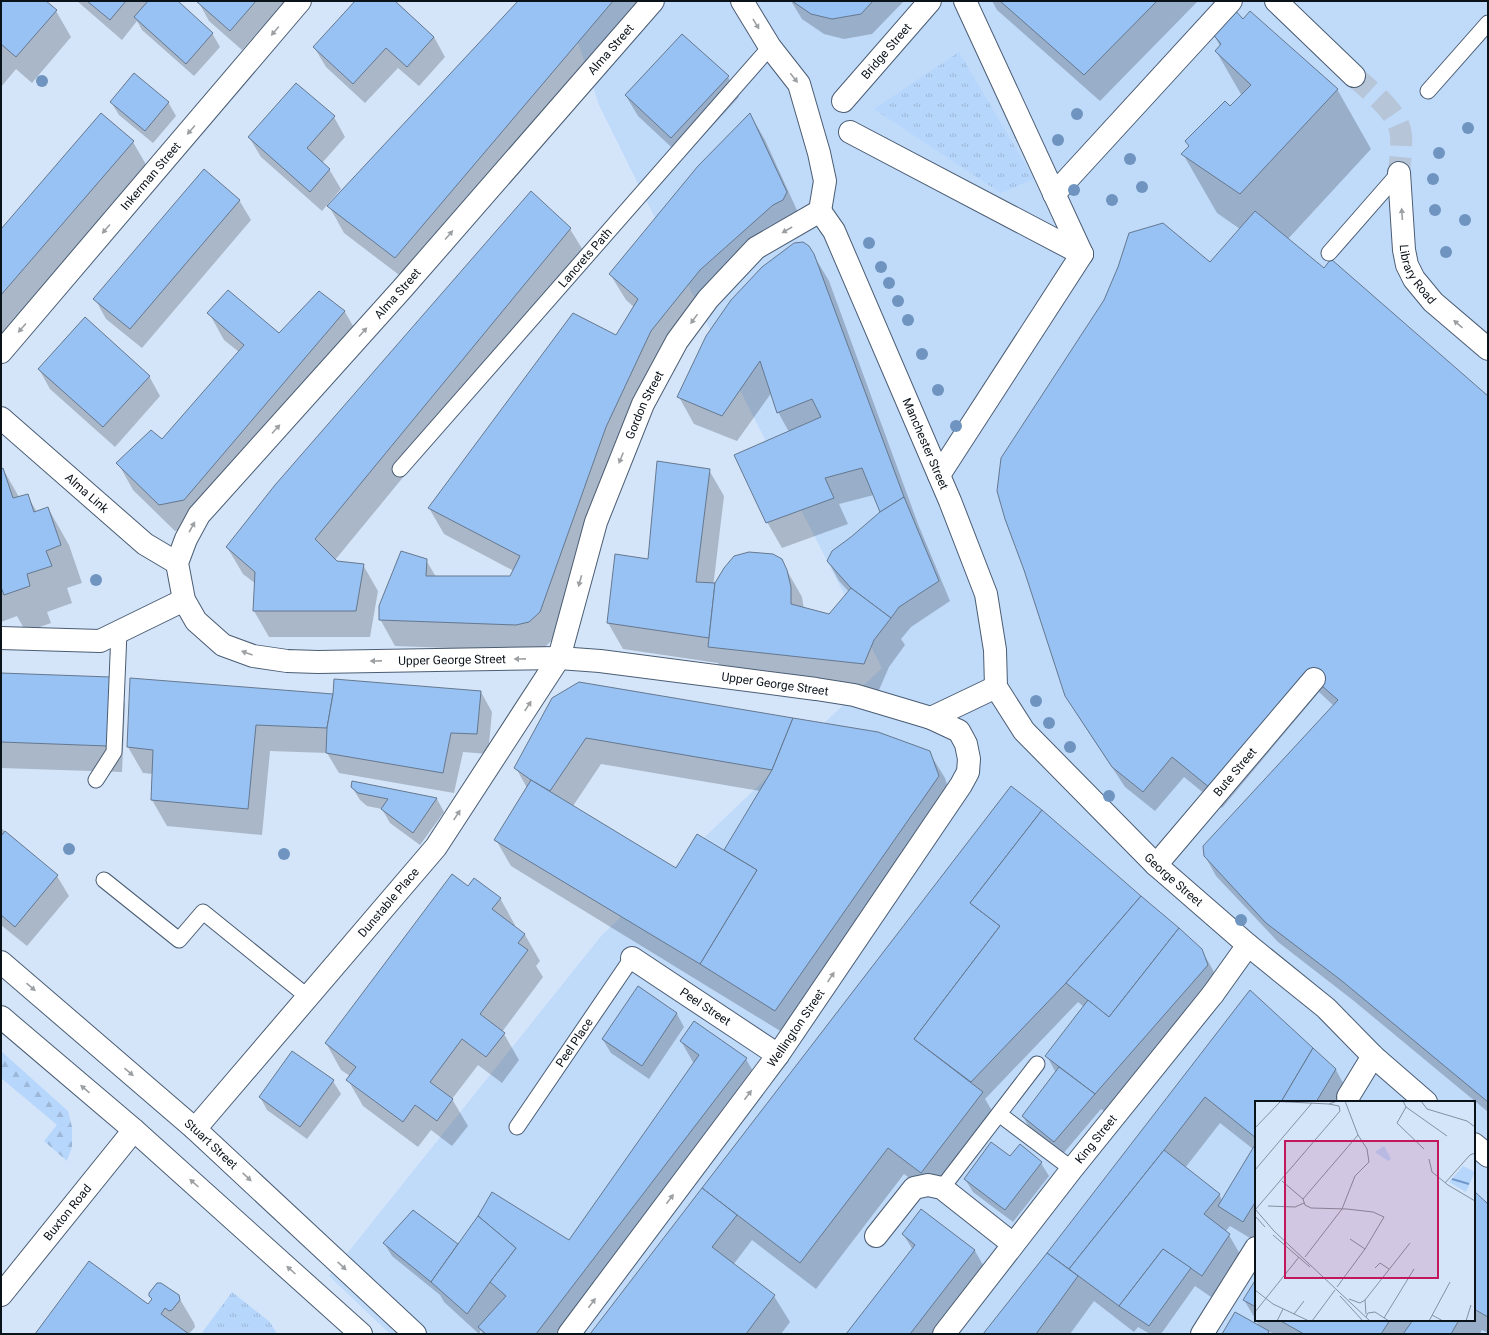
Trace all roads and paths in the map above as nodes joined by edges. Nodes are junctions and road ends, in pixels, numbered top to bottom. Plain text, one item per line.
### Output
1 (300, 1) edge
2 (653, 1) edge
3 (742, 1) edge
4 (930, 1) edge
5 (965, 1) edge
6 (1231, 1) edge
7 (1282, 3) edge
8 (1488, 23) edge
9 (770, 47) junction
10 (1354, 76) tunnel mouth
11 (1428, 91) dead end
12 (843, 101) dead end
13 (850, 132) dead end
14 (1399, 172) joint
15 (1054, 194) junction
16 (820, 211) junction
17 (1329, 253) dead end
18 (1082, 254) junction
19 (1488, 349) edge
20 (1, 352) edge
21 (1, 418) edge
22 (400, 469) dead end
23 (939, 475) junction
24 (177, 563) junction
25 (184, 600) junction
26 (119, 632) junction
27 (1, 638) edge
28 (559, 658) junction
29 (1314, 678) dead end
30 (996, 687) junction
31 (931, 718) junction
32 (96, 780) dead end
33 (1156, 865) junction
34 (104, 880) dead end
35 (1248, 945) junction
36 (632, 958) joint
37 (1, 962) edge
38 (308, 997) junction
39 (1, 1017) edge
40 (778, 1055) junction
41 (1373, 1056) junction
42 (1037, 1064) dead end
43 (1346, 1100) edge
44 (1425, 1101) edge
45 (999, 1114) junction
46 (517, 1127) dead end
47 (195, 1129) junction
48 (134, 1130) junction
49 (1475, 1145) edge
50 (1488, 1156) edge
51 (1072, 1169) junction
52 (942, 1188) junction
53 (876, 1236) dead end
54 (1013, 1244) junction
55 (1255, 1250) edge
56 (1, 1295) edge
57 (361, 1334) edge
58 (415, 1334) edge
59 (569, 1334) edge
60 (944, 1334) edge
61 (1202, 1334) edge

1 -> 20 main road, Inkerman Street
24 -> 2 main road, Alma Street
3 -> 9 main road
4 - 12 main road, Bridge Street
5 - 15 main road
6 - 15 main road
7 - 10 main road
8 - 11 lane
9 -> 16 main road
9 - 22 lane, Lancrets Path
13 - 18 main road
14 - 17 lane
19 -> 14 main road, Library Road
15 - 18 main road
16 - 23 main road, Manchester Street
16 -> 28 main road, Gordon Street
18 - 23 main road
21 - 24 main road, Alma Link
23 - 30 main road, Manchester Street
24 - 25 main road
25 - 26 main road
28 -> 25 main road, Upper George Street
26 - 27 main road
26 - 32 lane
28 - 31 main road, Upper George Street
38 -> 28 main road, Dunstable Place
29 - 33 main road, Bute Street
30 - 31 main road
30 - 33 main road, George Street
40 -> 31 main road, Wellington Street
33 - 35 main road, George Street
34 - 38 lane
35 - 41 main road, George Street
35 - 51 main road, King Street
36 - 40 main road, Peel Street
36 - 46 lane, Peel Place
37 -> 47 main road, Stuart Street
38 - 47 main road, Dunstable Place
48 -> 39 main road
59 -> 40 main road, Wellington Street
41 - 43 main road
41 - 44 main road, George Street
42 - 45 lane
45 - 51 lane
45 - 52 lane
47 -> 58 main road, Stuart Street
48 - 56 main road, Buxton Road
57 -> 48 main road
49 - 50 main road
51 - 54 main road, King Street
52 - 53 main road
52 - 54 main road
54 - 60 main road, King Street
55 - 61 main road

